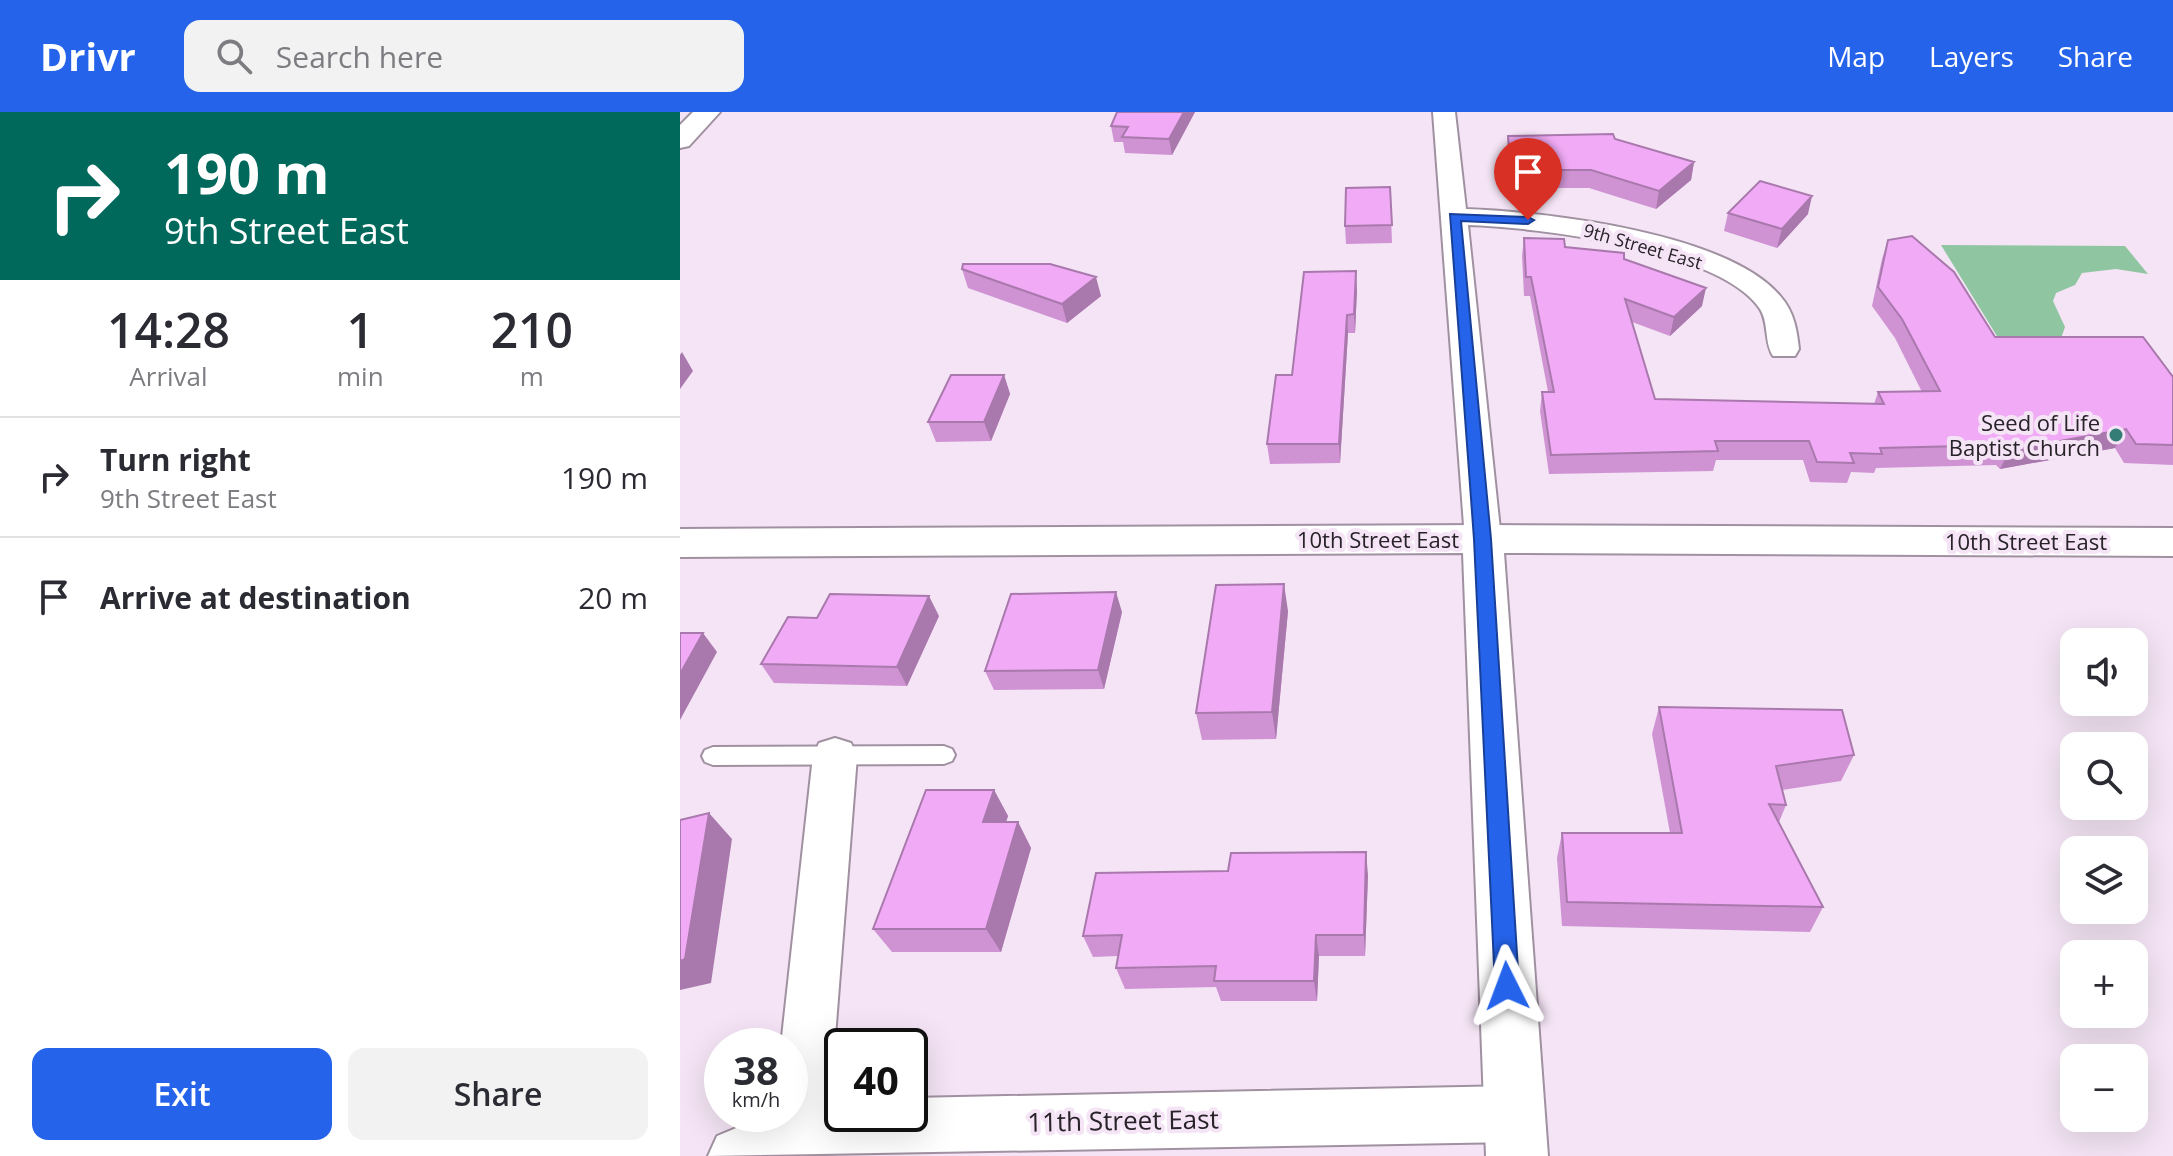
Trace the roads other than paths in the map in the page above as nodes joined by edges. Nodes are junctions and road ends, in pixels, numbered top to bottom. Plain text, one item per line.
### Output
1 (707, 112) edge
2 (1444, 112) edge
3 (680, 140) edge
4 (1455, 217) junction
5 (1784, 349) dead end
6 (1483, 539) junction
7 (2173, 542) edge
8 (680, 543) edge
9 (944, 755) dead end
10 (713, 756) dead end
11 (835, 756) junction
12 (808, 1045) edge
13 (808, 1130) edge
14 (795, 1132) edge
15 (1515, 1135) edge
16 (1038, 1138) edge
17 (737, 1156) edge

1 - 3 street
2 - 4 street
4 - 5 street, 9th Street East
4 - 6 street
6 - 7 street, 10th Street East
6 - 8 street, 10th Street East
6 - 15 street
9 - 11 lane
10 - 11 lane
11 - 12 street
13 - 16 street, 11th Street East
14 - 17 street, 11th Street East
15 - 16 street, 11th Street East

